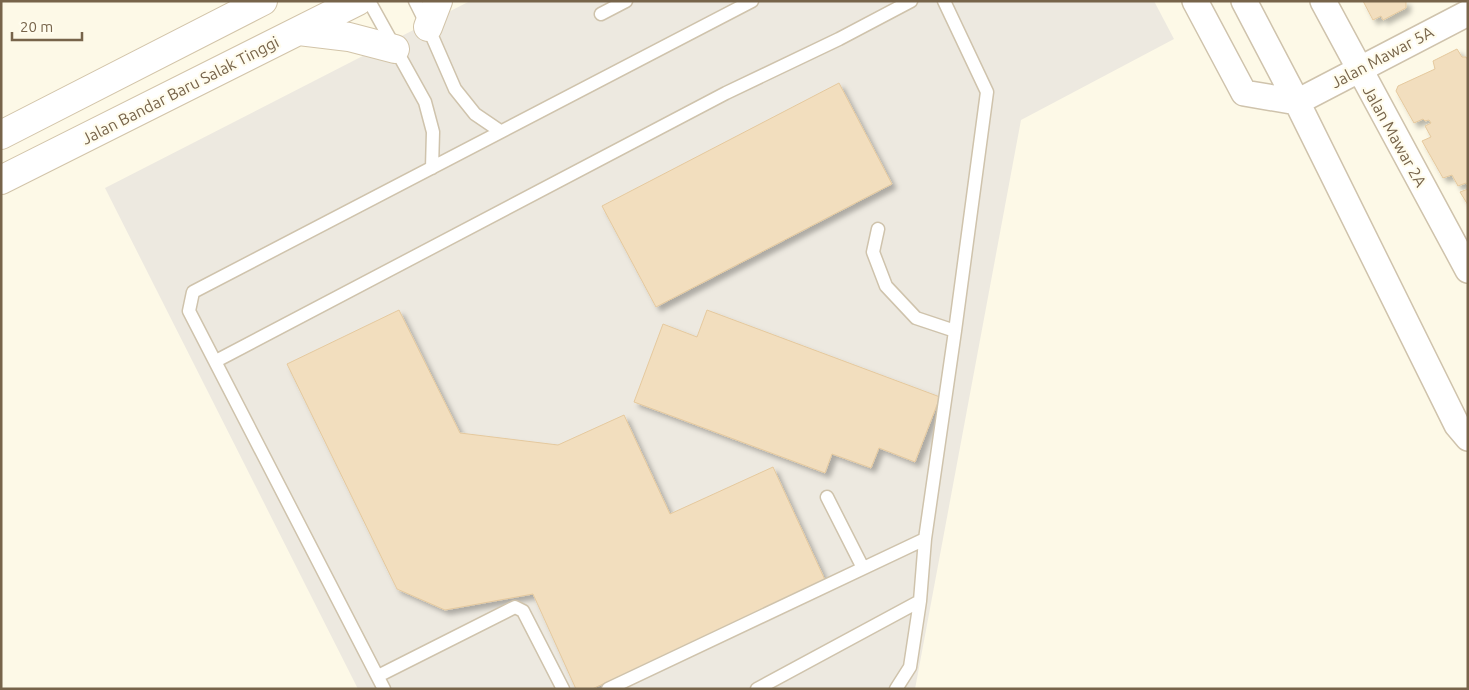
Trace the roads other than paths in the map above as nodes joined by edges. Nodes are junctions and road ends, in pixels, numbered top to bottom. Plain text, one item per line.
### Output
1 (263, 1) edge
2 (358, 1) edge
3 (368, 1) edge
4 (415, 1) edge
5 (438, 1) edge
6 (626, 1) edge
7 (752, 1) edge
8 (911, 1) edge
9 (944, 1) edge
10 (1195, 1) edge
11 (1244, 1) edge
12 (1323, 1) edge
13 (738, 4) edge
14 (1468, 13) edge
15 (601, 14) dead end
16 (428, 27) junction
17 (299, 31) junction
18 (395, 48) junction
19 (1359, 70) junction
20 (1297, 102) junction
21 (500, 132) junction
22 (1, 134) edge
23 (432, 168) junction
24 (1, 180) edge
25 (878, 229) dead end
26 (1468, 270) edge
27 (955, 331) junction
28 (216, 361) junction
29 (1468, 438) edge
30 (827, 497) dead end
31 (925, 540) junction
32 (863, 568) junction
33 (920, 601) junction
34 (378, 676) junction
35 (384, 689) edge
36 (564, 689) edge
37 (608, 689) edge
38 (757, 689) edge
39 (896, 689) edge

1 - 22 main road
2 - 17 main road, Jalan Bandar Baru Salak Tinggi
3 - 18 lane
4 - 16 lane
5 - 16 main road
6 - 15 lane
7 - 13 lane
8 - 28 lane
9 - 27 lane
10 - 20 street
11 - 20 street
12 - 19 street, Jalan Mawar 2A
13 - 21 lane
14 - 19 street, Jalan Mawar 5A
16 - 21 lane
17 - 18 main road
17 - 24 main road, Jalan Bandar Baru Salak Tinggi
18 - 23 lane
19 - 20 street, Jalan Mawar 5A
19 - 26 street, Jalan Mawar 2A
20 - 29 street
21 - 23 lane
23 - 28 lane
25 - 27 lane
27 - 31 lane
28 - 34 lane
30 - 32 lane
31 - 32 lane
31 - 33 lane
32 - 37 lane
33 - 38 lane
33 - 39 lane
34 - 35 lane
34 - 36 lane

